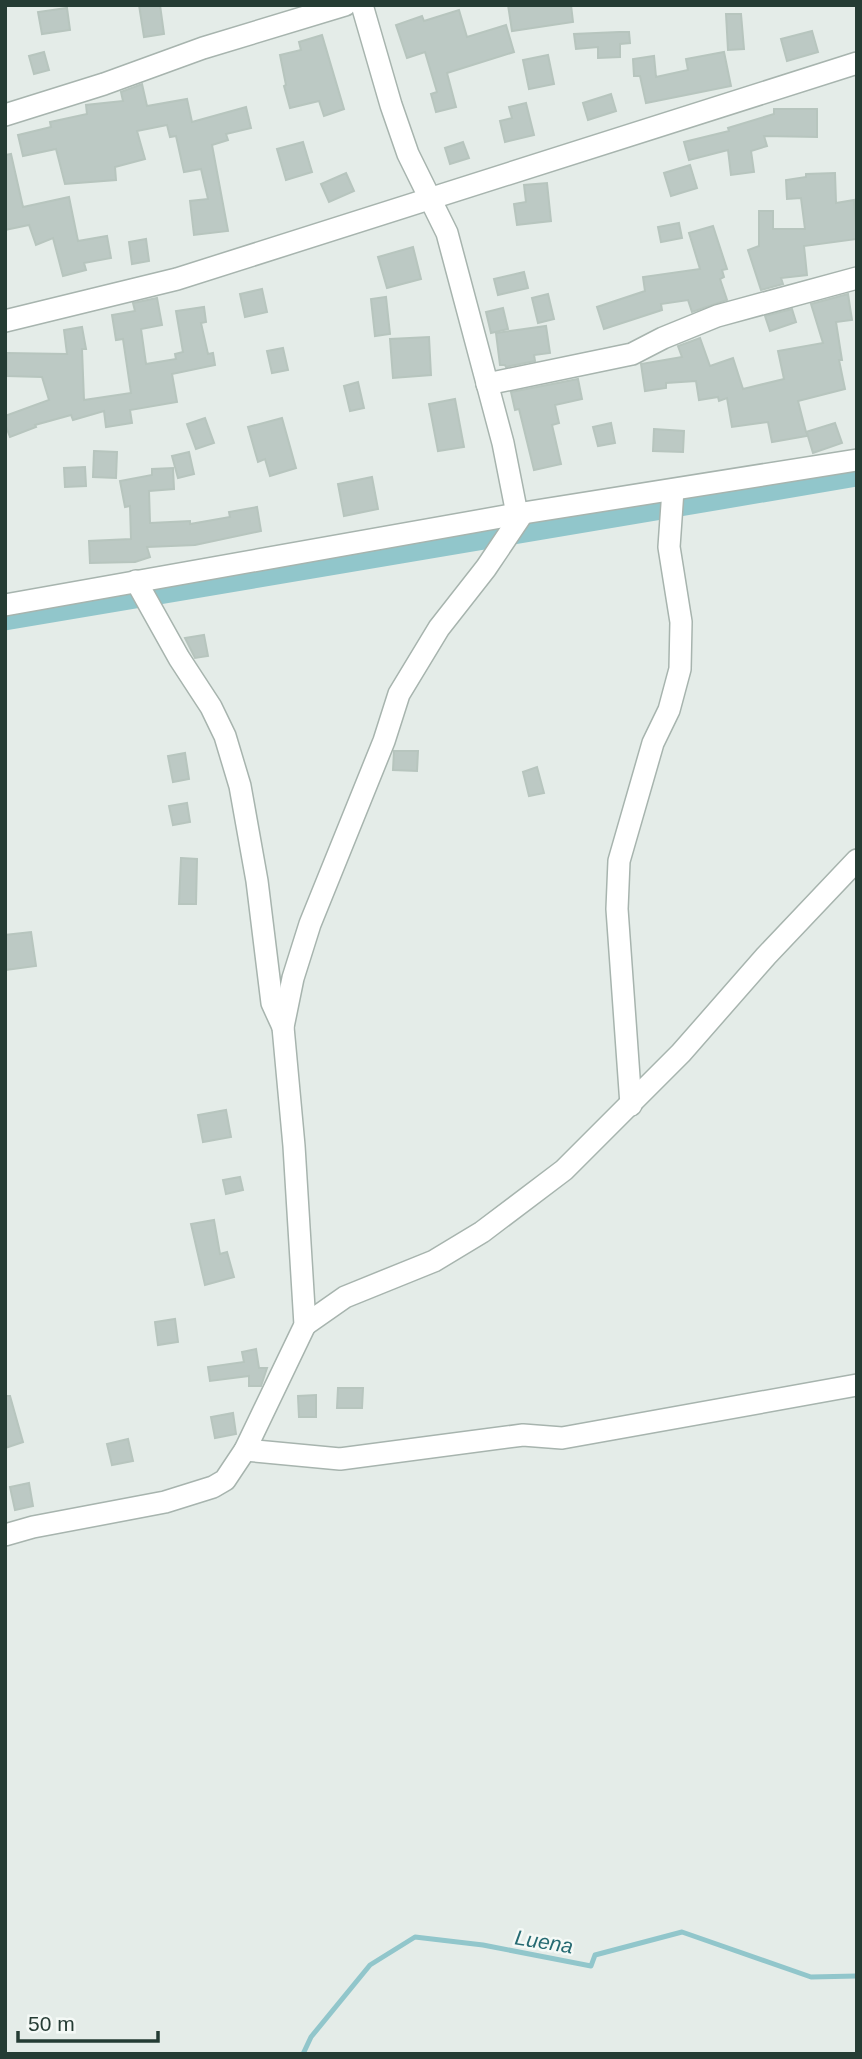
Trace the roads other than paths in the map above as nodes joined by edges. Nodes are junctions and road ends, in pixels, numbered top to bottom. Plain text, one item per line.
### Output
1 (345, 5) edge
2 (362, 5) edge
3 (857, 63) edge
4 (5, 115) edge
5 (431, 198) junction
6 (857, 278) edge
7 (5, 321) edge
8 (487, 384) junction
9 (857, 460) edge
10 (673, 489) junction
11 (520, 513) junction
12 (136, 581) junction
13 (5, 605) edge
14 (857, 860) edge
15 (283, 1027) junction
16 (631, 1105) junction
17 (305, 1325) junction
18 (857, 1385) edge
19 (246, 1450) junction
20 (5, 1535) edge

1 - 4 street
2 - 5 street
3 - 5 street
5 - 7 street
5 - 8 street
6 - 8 street
8 - 11 street
9 - 10 street
10 - 11 street
10 - 16 street
11 - 12 street
11 - 15 street
12 - 13 street
12 - 15 street
14 - 16 street
15 - 17 street
16 - 17 street
17 - 19 street
18 - 19 street
19 - 20 street

